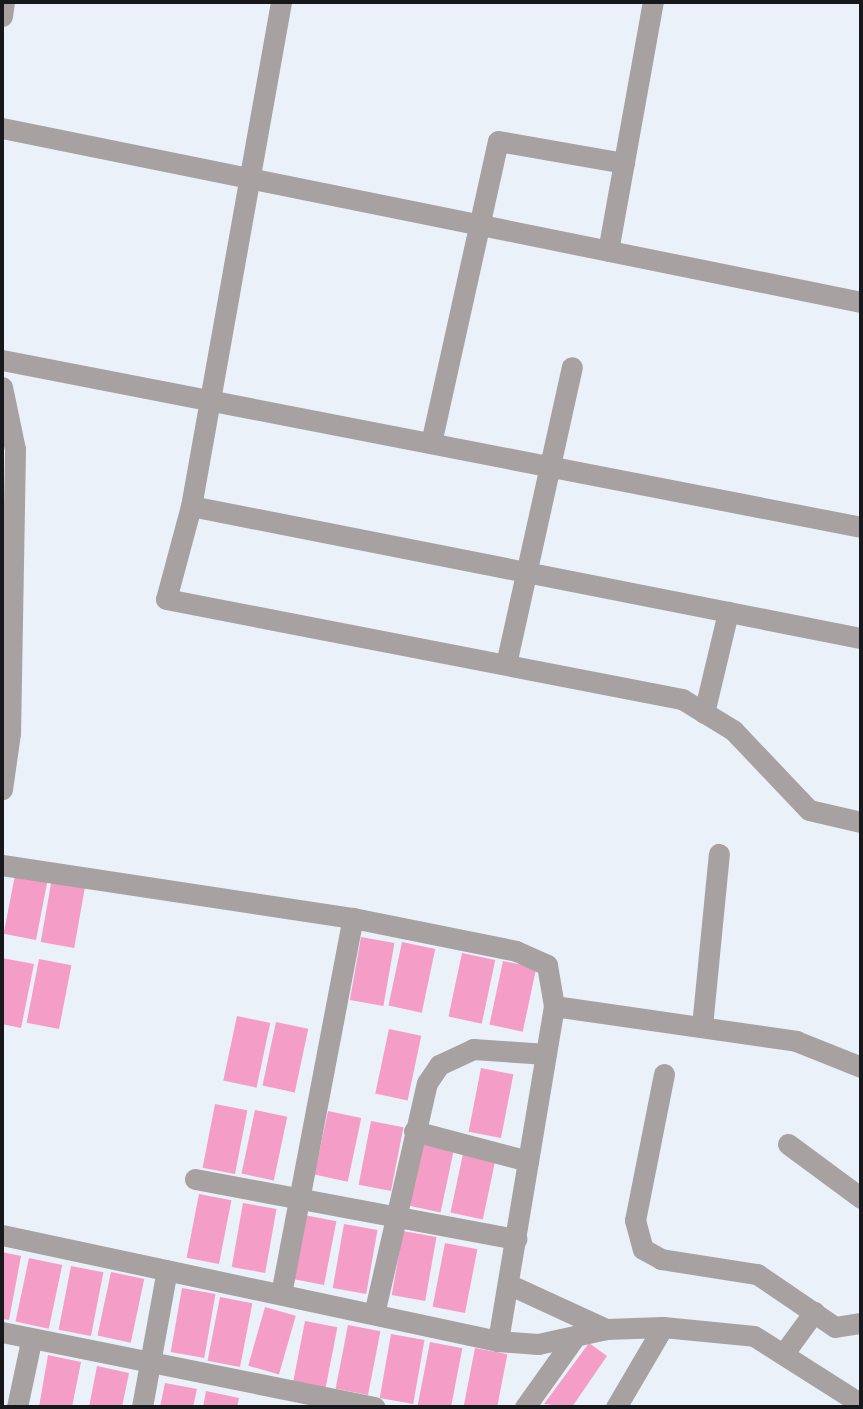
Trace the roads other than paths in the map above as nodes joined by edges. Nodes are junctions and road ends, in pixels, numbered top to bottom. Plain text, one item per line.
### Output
1 (4, 2) edge
2 (281, 2) edge
3 (653, 2) edge
4 (2, 16) edge
5 (2, 128) edge
6 (624, 163) junction
7 (248, 178) junction
8 (481, 225) junction
9 (608, 251) junction
10 (861, 302) edge
11 (2, 360) edge
12 (572, 367) dead end
13 (2, 387) edge
14 (207, 400) junction
15 (431, 443) junction
16 (551, 467) junction
17 (191, 506) junction
18 (861, 527) edge
19 (527, 573) junction
20 (728, 612) junction
21 (861, 638) edge
22 (506, 664) junction
23 (6, 669) edge
24 (704, 713) junction
25 (2, 789) edge
26 (861, 822) edge
27 (719, 855) dead end
28 (2, 865) edge
29 (354, 918) junction
30 (554, 1006) junction
31 (702, 1026) junction
32 (546, 1054) junction
33 (861, 1067) edge
34 (664, 1074) dead end
35 (414, 1131) junction
36 (788, 1144) dead end
37 (528, 1161) junction
38 (195, 1179) dead end
39 (861, 1198) edge
40 (299, 1201) junction
41 (396, 1217) junction
42 (2, 1235) edge
43 (516, 1239) junction
44 (167, 1270) junction
45 (508, 1284) junction
46 (281, 1294) junction
47 (814, 1312) junction
48 (374, 1314) junction
49 (861, 1323) edge
50 (663, 1327) junction
51 (607, 1329) junction
52 (2, 1332) edge
53 (575, 1338) junction
54 (31, 1341) junction
55 (498, 1341) junction
56 (784, 1353) junction
57 (151, 1358) junction
58 (278, 1386) junction
59 (861, 1404) edge
60 (17, 1407) edge
61 (142, 1407) edge
62 (274, 1407) edge
63 (376, 1407) edge
64 (526, 1407) edge
65 (616, 1407) edge

1 - 4 street
2 - 7 street
3 - 6 street
5 - 7 street
6 - 8 street
6 - 9 street
7 - 8 street
7 - 14 street
8 - 9 street
8 - 15 street
9 - 10 street
11 - 14 street
12 - 16 street
13 - 23 street
14 - 15 street
14 - 17 street
15 - 16 street
16 - 18 street
16 - 19 street
17 - 19 street
17 - 22 street
19 - 20 street
19 - 22 street
20 - 21 street
20 - 24 street
22 - 24 street
23 - 25 street
24 - 26 street
27 - 31 street
28 - 29 street
29 - 30 street
29 - 40 street
30 - 31 street
30 - 32 street
31 - 33 street
32 - 35 street
32 - 37 street
34 - 47 street
35 - 37 street
35 - 41 street
36 - 39 street
37 - 43 street
38 - 40 street
40 - 41 street
40 - 46 street
41 - 43 street
41 - 48 street
42 - 44 street
43 - 45 street
44 - 46 street
44 - 57 street
45 - 51 street
45 - 55 street
46 - 48 street
47 - 49 street
47 - 56 street
48 - 55 street
50 - 51 street
50 - 56 street
50 - 65 street
51 - 53 street
52 - 54 street
53 - 55 street
53 - 64 street
54 - 57 street
54 - 60 street
56 - 59 street
57 - 58 street
57 - 61 street
58 - 62 street
58 - 63 street

